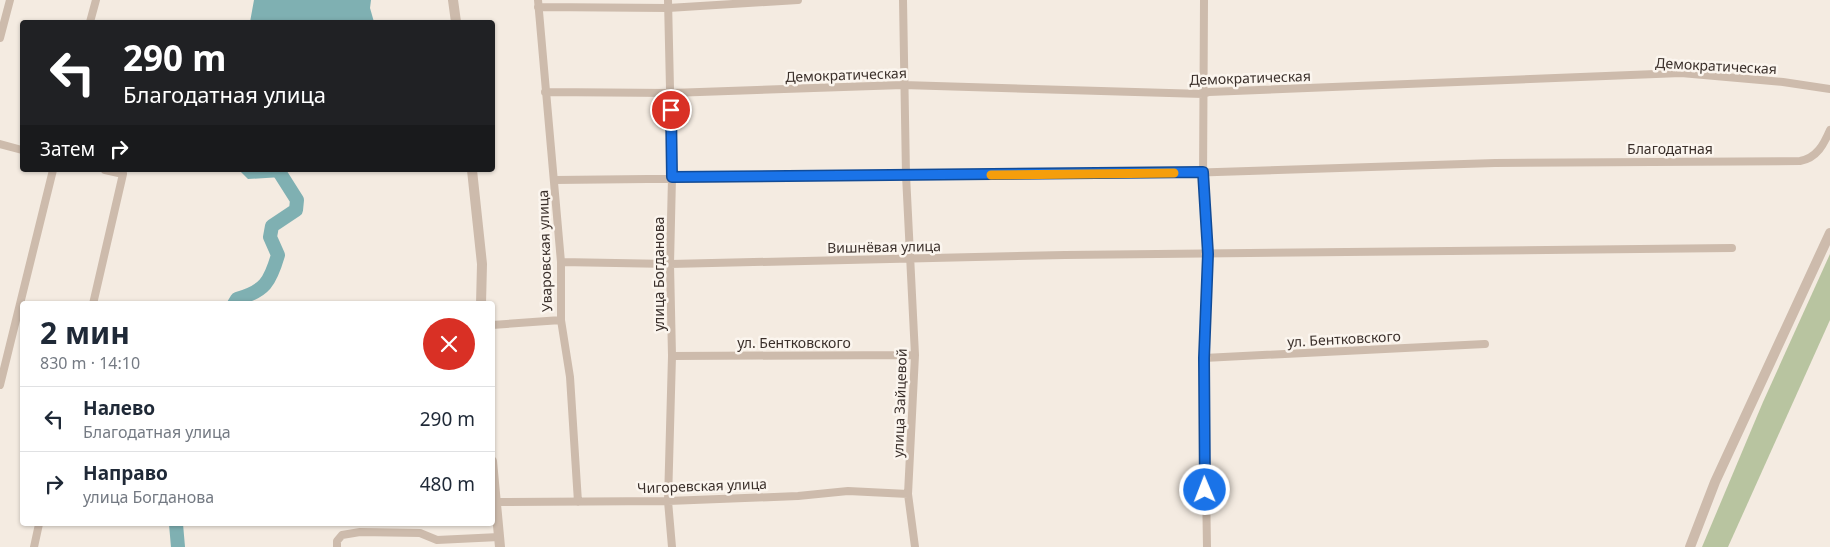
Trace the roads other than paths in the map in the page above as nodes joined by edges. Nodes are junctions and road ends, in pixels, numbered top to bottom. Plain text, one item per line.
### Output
1 (10, 0) edge
2 (96, 0) edge
3 (453, 0) edge
4 (798, 0) edge
5 (903, 0) edge
6 (1204, 0) edge
7 (538, 4) edge
8 (668, 4) edge
9 (91, 20) edge
10 (456, 20) edge
11 (0, 38) edge
12 (903, 85) junction
13 (1830, 89) edge
14 (545, 92) junction
15 (671, 93) junction
16 (1203, 94) junction
17 (1830, 130) edge
18 (0, 144) edge
19 (20, 149) edge
20 (53, 172) edge
21 (114, 172) edge
22 (472, 172) edge
23 (1203, 172) junction
24 (906, 176) junction
25 (672, 177) junction
26 (555, 180) junction
27 (1830, 233) edge
28 (1732, 248) dead end
29 (1208, 254) junction
30 (910, 260) junction
31 (561, 262) junction
32 (670, 264) junction
33 (21, 301) edge
34 (94, 301) edge
35 (481, 301) edge
36 (20, 304) edge
37 (560, 320) junction
38 (495, 325) edge
39 (1485, 344) dead end
40 (916, 355) junction
41 (672, 356) junction
42 (1204, 358) junction
43 (0, 385) edge
44 (495, 486) edge
45 (908, 494) junction
46 (668, 500) junction
47 (497, 502) junction
48 (578, 502) junction
49 (39, 526) edge
50 (499, 542) edge
51 (34, 547) edge
52 (336, 547) edge
53 (672, 547) edge
54 (915, 547) edge
55 (1207, 547) edge
56 (1690, 547) edge

1 - 11 street
2 - 9 street
3 - 10 street
4 - 8 street
5 - 12 street, улица Зайцевой
6 - 16 street
7 - 8 street
7 - 14 street, Уваровская улица
8 - 15 street, улица Богданова
12 - 15 street, Демократическая
12 - 16 street, Демократическая
12 - 24 street, улица Зайцевой
13 - 16 street, Демократическая
14 - 15 street, Демократическая
14 - 26 street, Уваровская улица
15 - 25 street, улица Богданова
16 - 23 street
17 - 23 street, Благодатная
18 - 19 street
20 - 33 street
21 - 34 street
22 - 35 street
23 - 24 street, Благодатная
23 - 29 street
24 - 25 street, Благодатная
24 - 30 street, улица Зайцевой
25 - 26 street, Благодатная
25 - 32 street, улица Богданова
26 - 31 street, Уваровская улица
27 - 56 street
28 - 29 street, Вишнёвая улица
29 - 30 street, Вишнёвая улица
29 - 42 street
30 - 32 street, Вишнёвая улица
30 - 40 street, улица Зайцевой
31 - 32 street, Вишнёвая улица
31 - 37 street, Уваровская улица
32 - 41 street, улица Богданова
36 - 43 street
37 - 38 street
37 - 48 street, Уваровская улица
39 - 42 street, ул. Бентковского
40 - 41 street, ул. Бентковского
40 - 45 street, улица Зайцевой
41 - 46 street, улица Богданова
42 - 55 street
44 - 47 street
45 - 46 street, Чигоревская улица
45 - 54 street, улица Зайцевой
46 - 48 street, Чигоревская улица
46 - 53 street, улица Богданова
47 - 48 street, Чигоревская улица
47 - 50 street
49 - 51 street
50 - 52 street

